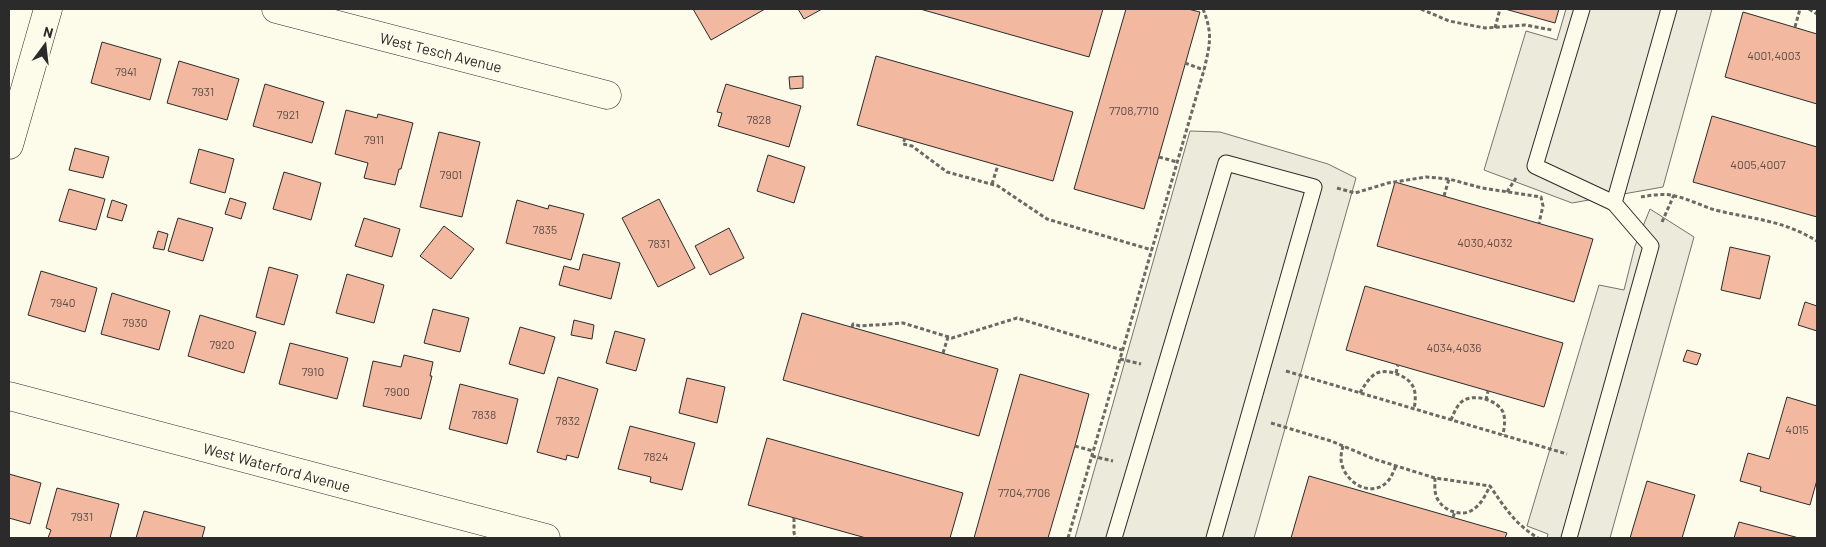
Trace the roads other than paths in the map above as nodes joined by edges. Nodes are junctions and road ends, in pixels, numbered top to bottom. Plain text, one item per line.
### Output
1 (48, 9) edge
2 (276, 9) edge
3 (1582, 9) edge
4 (1669, 9) edge
5 (607, 95) dead end
6 (9, 144) edge
7 (1614, 203) junction
8 (9, 396) edge
9 (546, 538) edge
10 (1114, 538) edge
11 (1214, 538) edge
12 (1569, 538) edge

1 - 6 street
2 - 5 street, West Tesch Avenue
3 - 7 lane
4 - 7 lane
7 - 12 lane
8 - 9 street, West Waterford Avenue
10 - 11 lane

